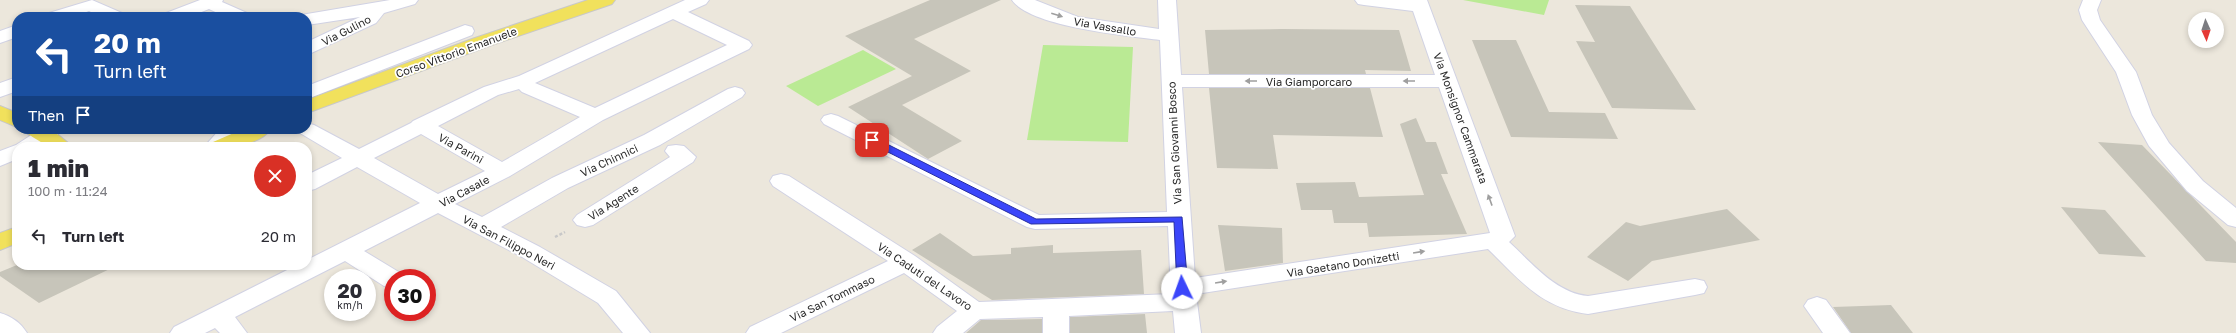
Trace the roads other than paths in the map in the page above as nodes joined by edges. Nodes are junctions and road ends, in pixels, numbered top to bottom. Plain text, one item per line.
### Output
1 (409, 0) edge
2 (606, 0) edge
3 (700, 0) edge
4 (1021, 0) edge
5 (1167, 0) edge
6 (1364, 0) edge
7 (2092, 0) edge
8 (212, 1) edge
9 (81, 2) edge
10 (1420, 3) edge
11 (383, 8) junction
12 (64, 12) edge
13 (104, 12) edge
14 (184, 12) edge
15 (232, 12) edge
16 (675, 13) junction
17 (312, 18) edge
18 (465, 31) dead end
19 (12, 33) edge
20 (1169, 36) junction
21 (0, 37) edge
22 (312, 47) edge
23 (1171, 80) junction
24 (1448, 81) junction
25 (12, 85) edge
26 (529, 88) dead end
27 (0, 91) edge
28 (312, 91) edge
29 (735, 93) dead end
30 (312, 105) edge
31 (0, 112) edge
32 (596, 116) junction
33 (12, 118) edge
34 (831, 120) dead end
35 (420, 125) junction
36 (312, 132) edge
37 (227, 134) edge
38 (249, 134) edge
39 (47, 137) edge
40 (36, 142) edge
41 (220, 142) edge
42 (232, 142) edge
43 (676, 151) dead end
44 (12, 153) edge
45 (356, 158) junction
46 (0, 159) edge
47 (502, 171) junction
48 (312, 181) edge
49 (781, 181) dead end
50 (438, 204) junction
51 (1178, 219) junction
52 (585, 220) road end
53 (2236, 220) edge
54 (482, 227) junction
55 (12, 236) edge
56 (1498, 238) junction
57 (0, 242) edge
58 (346, 251) junction
59 (906, 262) junction
60 (384, 274) edge
61 (1695, 288) dead end
62 (1183, 295) junction
63 (1817, 306) dead end
64 (1056, 307) junction
65 (974, 311) junction
66 (0, 322) edge
67 (226, 324) edge
68 (14, 333) edge
69 (183, 333) edge
70 (636, 333) edge
71 (759, 333) edge
72 (946, 333) edge
73 (1056, 333) edge
74 (1188, 333) edge
75 (1837, 333) edge

1 - 11 street
2 - 30 main road, Corso Vittorio Emanuele
3 - 16 street
4 -> 20 street, Via Vassallo
5 - 20 street, Via San Giovanni Bosco
6 - 10 street
7 - 53 street
8 - 14 street
8 - 15 street
9 - 12 street
9 - 13 street
10 - 24 street, Via Monsignor Cammarata
11 - 17 street
11 - 22 street, Via Gulino
16 - 32 street, Via Casale
16 - 35 street
18 - 28 street
19 - 21 street
20 - 23 street, Via San Giovanni Bosco
24 -> 23 street, Via Giamporcaro
23 - 51 street, Via San Giovanni Bosco
56 -> 24 street, Via Monsignor Cammarata
25 - 27 street
26 - 32 street
29 - 54 street, Via Chinnici
31 - 33 main road
32 - 47 street, Via Casale
34 - 51 street
35 - 45 street
35 - 47 street, Via Parini
36 - 45 street, Via San Filippo Neri
37 - 41 street
38 - 42 main road
39 - 40 street
43 - 52 street, Via Agente
44 - 46 street
45 - 48 street
45 - 50 street, Via San Filippo Neri
47 - 50 street, Via Casale
49 - 59 street, Via Caduti del Lavoro
50 - 54 street, Via San Filippo Neri
50 - 58 street, Via Casale
51 - 62 street, Via San Giovanni Bosco
54 - 70 street, Via San Filippo Neri
55 - 57 main road
56 - 61 street
62 -> 56 street, Via Gaetano Donizetti
58 - 60 street
58 - 67 street, Via Casale
59 - 65 street, Via Caduti del Lavoro
59 - 71 street, Via San Tommaso
62 - 64 street, Via Caduti del Lavoro
62 - 74 street, Via San Giovanni Bosco
63 - 75 street
64 - 65 street, Via Caduti del Lavoro
64 - 73 street
65 - 72 street
66 - 68 street
67 - 69 street, Via Casale

